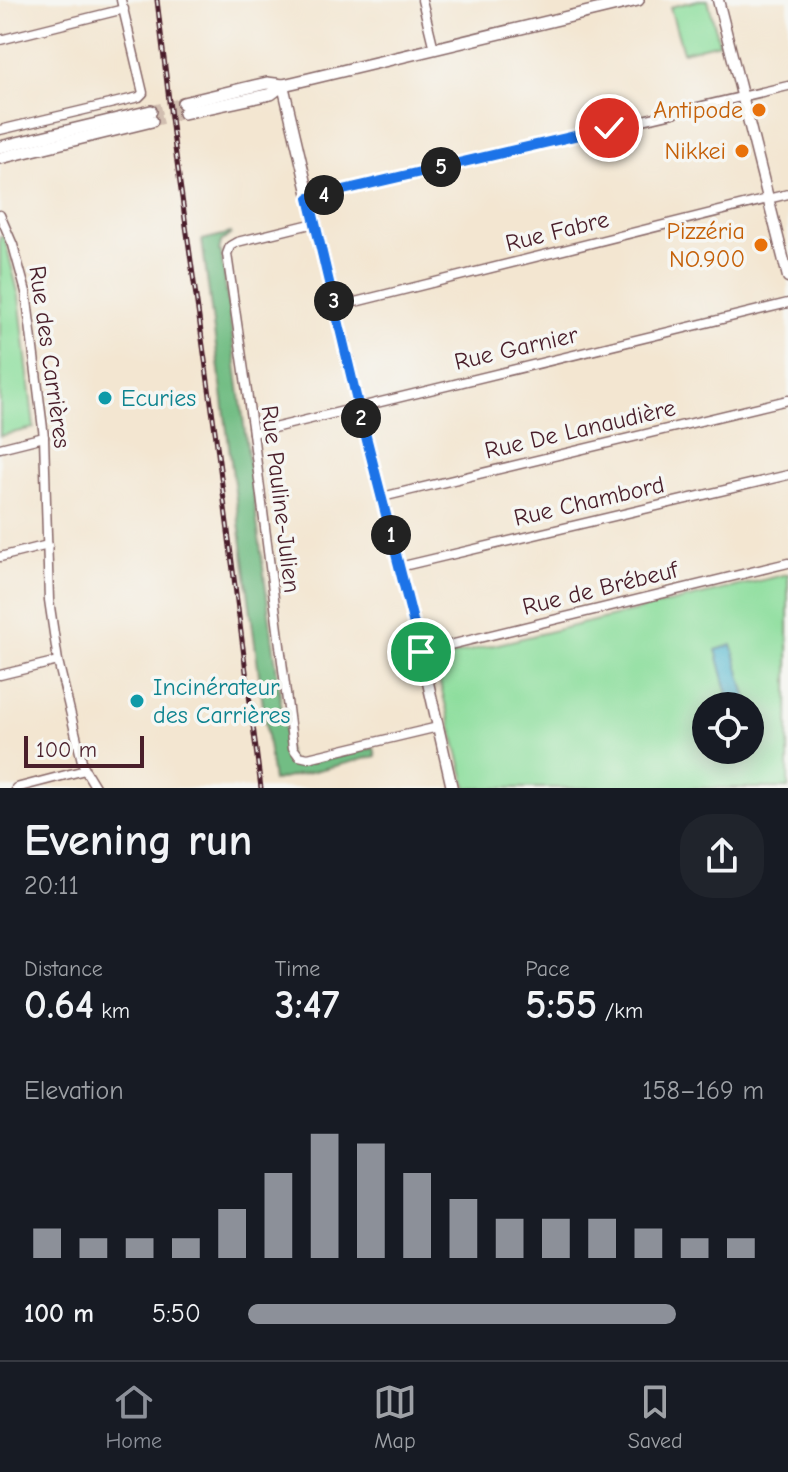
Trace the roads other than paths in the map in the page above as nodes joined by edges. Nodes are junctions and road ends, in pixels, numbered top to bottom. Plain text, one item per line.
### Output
1 (422, 0) edge
2 (638, 0) edge
3 (718, 0) edge
4 (122, 4) edge
5 (0, 40) edge
6 (434, 49) junction
7 (283, 85) junction
8 (788, 86) edge
9 (743, 97) junction
10 (184, 108) tunnel mouth
11 (0, 130) edge
12 (0, 147) edge
13 (0, 158) edge
14 (788, 194) edge
15 (309, 198) junction
16 (769, 199) junction
17 (0, 215) edge
18 (315, 223) junction
19 (2, 226) edge
20 (788, 277) edge
21 (788, 303) edge
22 (335, 307) junction
23 (788, 400) edge
24 (358, 406) junction
25 (253, 433) junction
26 (44, 437) junction
27 (0, 448) edge
28 (788, 475) edge
29 (382, 497) junction
30 (48, 545) junction
31 (0, 557) edge
32 (788, 563) edge
33 (399, 567) junction
34 (421, 652) junction
35 (58, 661) junction
36 (0, 675) edge
37 (438, 727) junction
38 (85, 770) junction
39 (16, 788) edge
40 (96, 788) edge
41 (452, 788) edge

1 - 6 street
2 - 6 main road
3 - 9 street
4 - 5 street
4 - 11 street
6 - 7 main road
7 - 10 main road
7 - 15 street
8 - 9 street
9 - 15 street
9 - 16 street
12 - 13 main road
14 - 16 street, Rue Fabre
15 - 18 street
16 - 20 street
16 - 22 street, Rue Fabre
17 - 19 street, Rue des Carrières
18 - 22 street
18 - 25 street, Rue Pauline-Julien
19 - 26 street, Rue des Carrières
21 - 24 street, Rue Garnier
22 - 24 street
23 - 29 street, Rue De Lanaudière
24 - 25 street, Rue Garnier
24 - 29 street
25 - 37 street, Rue Pauline-Julien
26 - 27 street
26 - 30 street, Rue des Carrières
28 - 33 street, Rue Chambord
29 - 33 street
30 - 31 street
30 - 35 street, Rue des Carrières
32 - 34 street, Rue de Brébeuf
33 - 34 street
34 - 37 street
35 - 36 street
35 - 38 street, Rue des Carrières
37 - 41 street
38 - 39 street
38 - 40 street, Rue des Carrières

